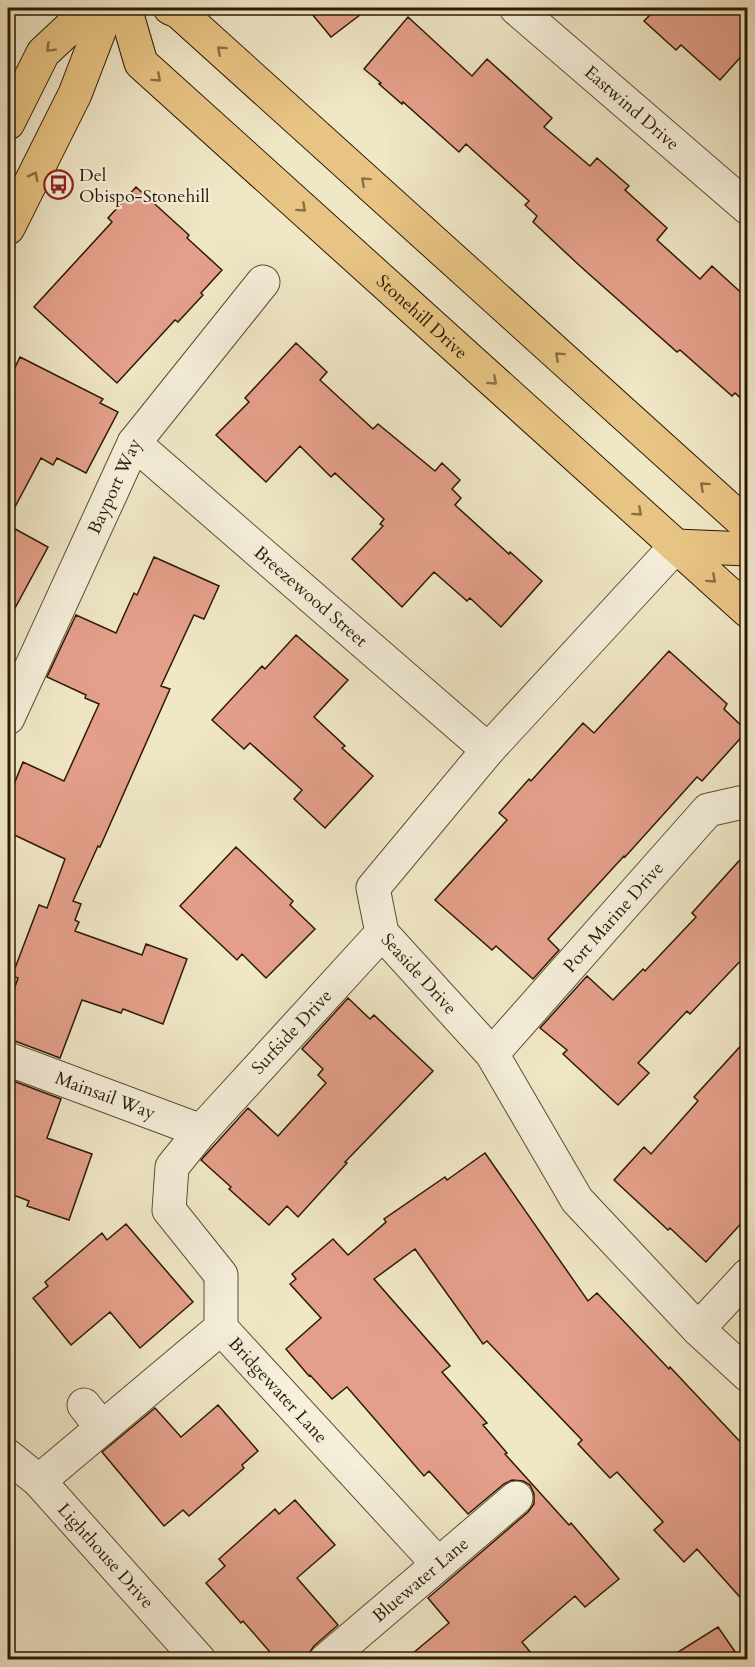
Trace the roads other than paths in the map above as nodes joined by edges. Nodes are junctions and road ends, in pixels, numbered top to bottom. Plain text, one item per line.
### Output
1 (91, 8) edge
2 (108, 8) edge
3 (125, 8) edge
4 (170, 8) edge
5 (516, 8) edge
6 (8, 123) edge
7 (747, 208) edge
8 (8, 228) edge
9 (263, 282) dead end
10 (134, 443) junction
11 (747, 526) edge
12 (676, 546) junction
13 (747, 549) edge
14 (747, 611) edge
15 (8, 718) edge
16 (488, 750) junction
17 (747, 801) edge
18 (382, 933) junction
19 (492, 1054) junction
20 (8, 1059) edge
21 (201, 1131) junction
22 (747, 1275) edge
23 (221, 1328) junction
24 (698, 1329) junction
25 (747, 1376) edge
26 (8, 1456) edge
27 (39, 1481) junction
28 (516, 1498) dead end
29 (438, 1564) junction
30 (199, 1659) edge
31 (326, 1659) edge

1 -> 6 main road
8 -> 2 main road
3 -> 12 main road, Stonehill Drive
11 -> 4 main road
5 - 7 street, Eastwind Drive
9 - 10 street, Bayport Way
10 - 15 street, Bayport Way
10 - 16 street, Breezewood Street
12 - 13 main road
12 -> 14 main road, Stonehill Drive
12 - 16 street, Seaside Drive
16 - 18 street, Seaside Drive
17 - 19 street, Port Marine Drive
18 - 19 street, Seaside Drive
18 - 21 street, Surfside Drive
19 - 24 street, Seaside Drive
20 - 21 street, Mainsail Way
21 - 23 street, Bridgewater Lane
22 - 24 street
23 - 27 street
23 - 29 street, Bridgewater Lane
24 - 25 street, Seaside Drive
26 - 27 street, Lighthouse Drive
27 - 30 street, Lighthouse Drive
28 - 29 street, Bluewater Lane
29 - 31 street, Bluewater Lane

